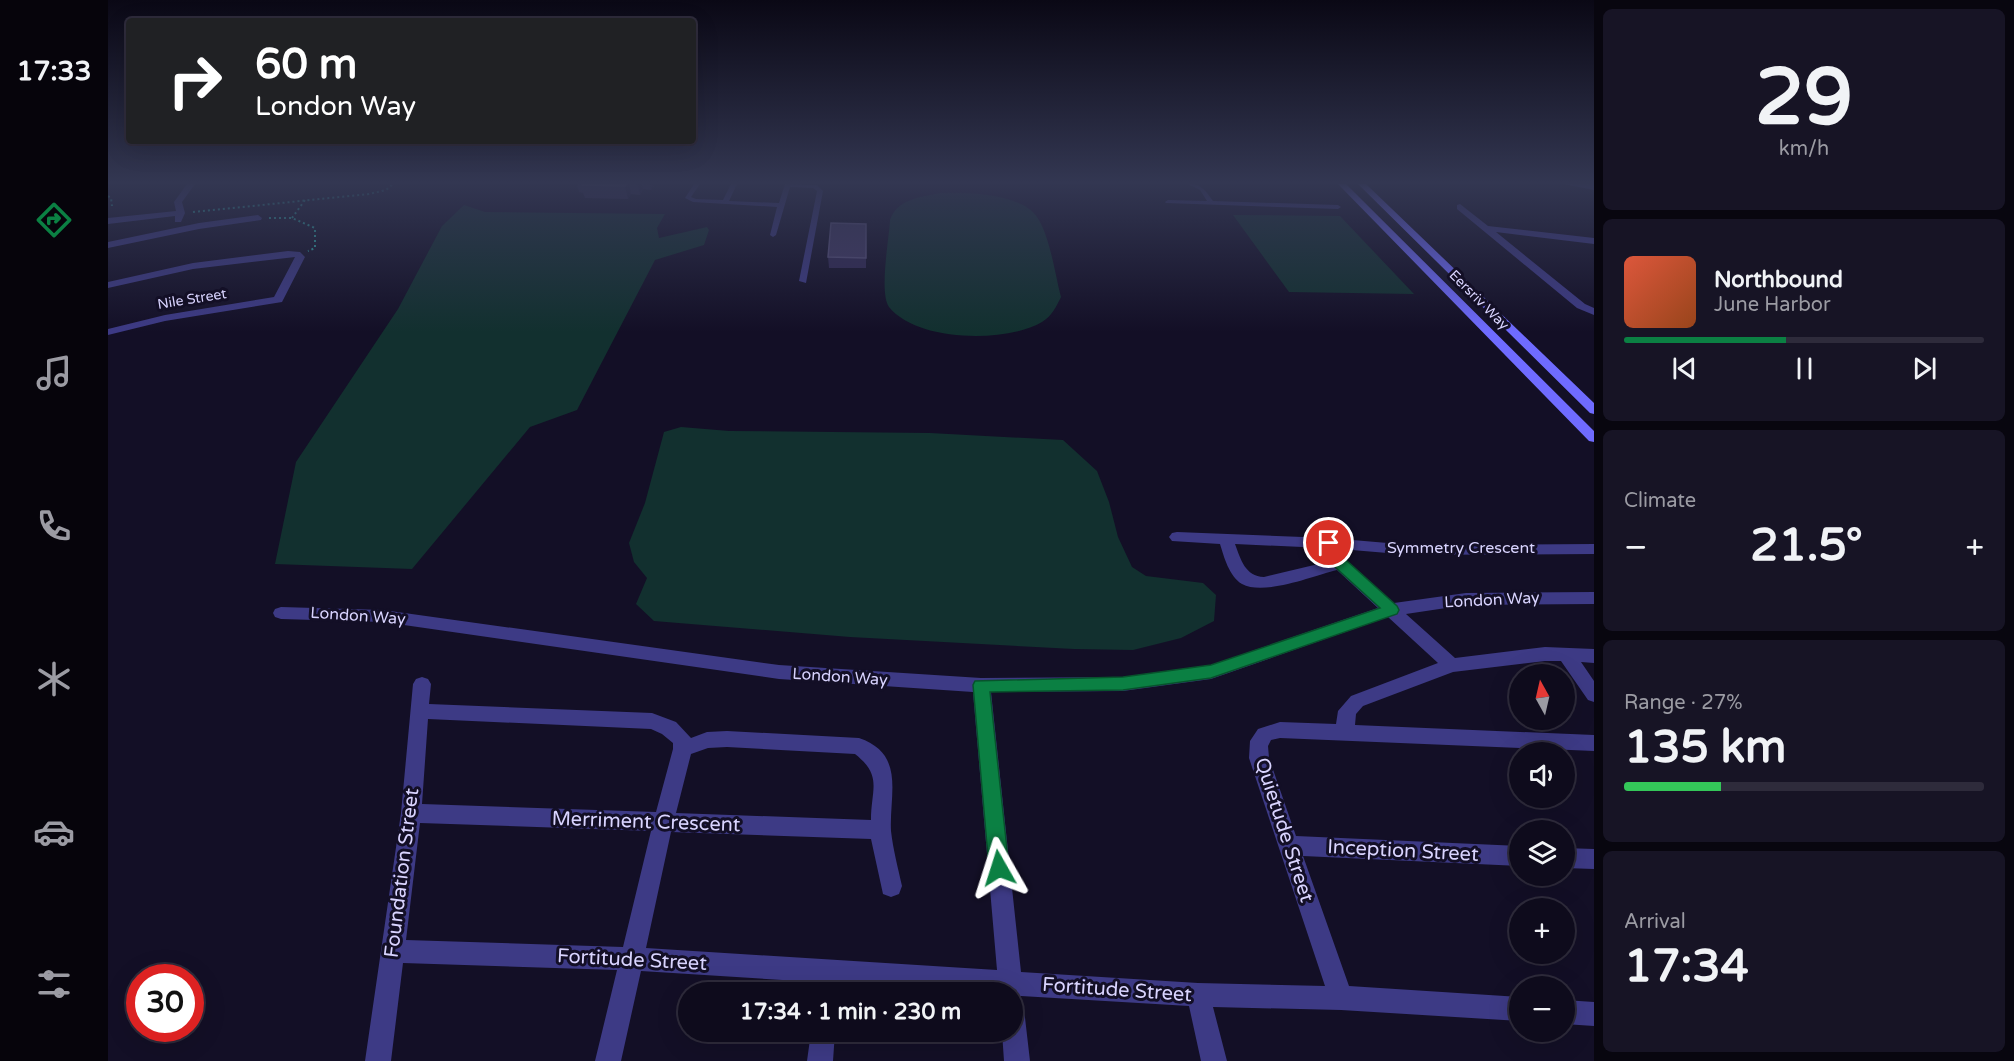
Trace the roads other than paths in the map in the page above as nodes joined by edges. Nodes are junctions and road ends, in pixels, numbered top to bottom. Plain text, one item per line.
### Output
1 (162, 234) edge
2 (812, 234) edge
3 (1391, 234) edge
4 (1413, 234) edge
5 (1493, 234) edge
6 (1532, 234) edge
7 (1594, 241) edge
8 (108, 245) edge
9 (803, 281) dead end
10 (108, 285) edge
11 (1594, 312) edge
12 (108, 332) edge
13 (1594, 410) edge
14 (1594, 438) edge
15 (1177, 537) dead end
16 (1225, 538) junction
17 (1329, 543) junction
18 (1594, 549) edge
19 (1340, 564) junction
20 (1594, 598) edge
21 (1391, 610) junction
22 (281, 613) dead end
23 (1565, 654) junction
24 (1594, 656) edge
25 (1452, 665) junction
26 (423, 684) dead end
27 (981, 685) junction
28 (1594, 694) edge
29 (420, 711) junction
30 (1345, 734) junction
31 (1594, 743) edge
32 (683, 744) junction
33 (411, 813) junction
34 (663, 822) junction
35 (880, 830) junction
36 (1287, 845) junction
37 (1509, 855) edge
38 (1575, 859) edge
39 (1594, 860) edge
40 (891, 886) dead end
41 (392, 951) junction
42 (633, 959) junction
43 (827, 982) edge
44 (1010, 982) edge
45 (1023, 988) edge
46 (1198, 995) junction
47 (1341, 998) junction
48 (1509, 1008) edge
49 (1575, 1013) edge
50 (1594, 1014) edge
51 (822, 1042) edge
52 (1015, 1042) edge
53 (378, 1061) edge
54 (608, 1061) edge
55 (820, 1061) edge
56 (1017, 1061) edge
57 (1214, 1061) edge

1 - 8 street
2 - 9 lane
3 - 14 main road, Eersriv Way
4 - 13 main road, Eersriv Way
5 - 11 street
6 - 7 street
10 - 12 street, Nile Street
15 - 16 street, Symmetry Crescent
16 - 17 street, Symmetry Crescent
16 - 19 street
17 - 18 street, Symmetry Crescent
17 - 19 street
19 - 21 street
20 - 21 street, London Way
21 - 25 street
21 - 27 street, London Way
22 - 27 street, London Way
23 - 24 street
23 - 25 street
23 - 28 street
25 - 30 street
26 - 29 street, Foundation Street
27 - 44 street
29 - 32 street
29 - 33 street, Foundation Street
30 - 31 street
30 - 36 street, Quietude Street
32 - 34 street
32 - 35 street
33 - 34 street, Merriment Crescent
33 - 41 street, Foundation Street
34 - 35 street, Merriment Crescent
34 - 42 street
35 - 40 street
36 - 37 street, Inception Street
36 - 47 street, Quietude Street
38 - 39 street
41 - 42 street, Fortitude Street
41 - 53 street, Foundation Street
42 - 43 street, Fortitude Street
42 - 54 street
45 - 46 street, Fortitude Street
46 - 47 street, Fortitude Street
46 - 57 street
47 - 48 street, Fortitude Street
49 - 50 street
51 - 55 street
52 - 56 street

